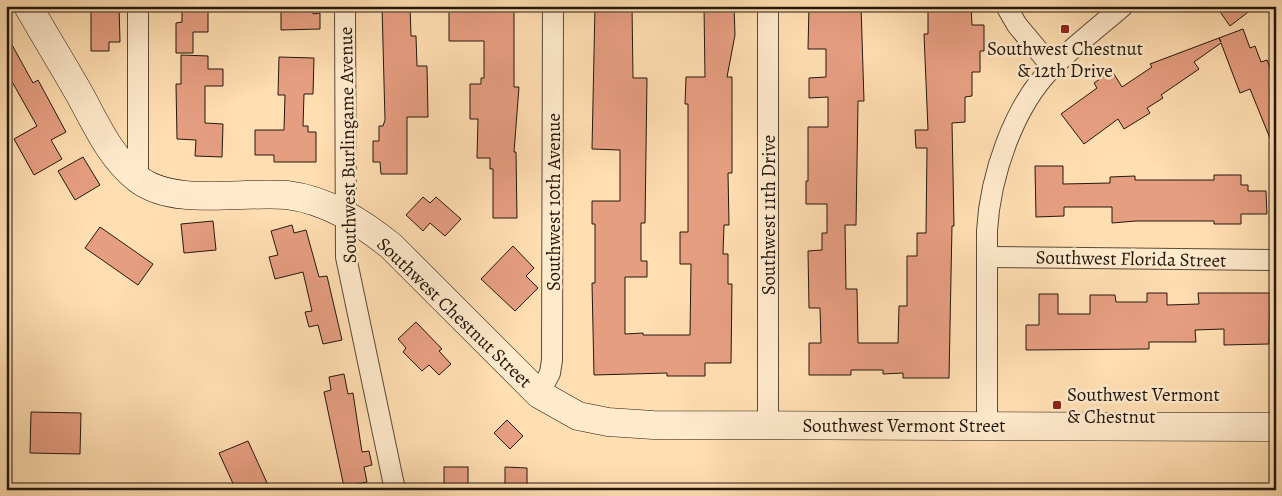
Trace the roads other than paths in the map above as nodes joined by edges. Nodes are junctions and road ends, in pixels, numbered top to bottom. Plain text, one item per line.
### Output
1 (28, 6) edge
2 (138, 6) edge
3 (345, 6) edge
4 (554, 6) edge
5 (768, 6) edge
6 (1006, 6) edge
7 (1123, 6) edge
8 (1052, 68) junction
9 (138, 179) junction
10 (345, 215) junction
11 (987, 256) junction
12 (1276, 260) edge
13 (539, 394) junction
14 (768, 424) junction
15 (987, 426) junction
16 (1276, 427) edge
17 (395, 490) edge

1 - 9 street, Southwest Chestnut Street
2 - 9 street
3 - 10 street, Southwest Burlingame Avenue
4 - 13 street, Southwest 10th Avenue
5 - 14 street, Southwest 11th Drive
6 - 8 street
7 - 8 street
8 - 11 street
9 - 10 street, Southwest Chestnut Street
10 - 13 street, Southwest Chestnut Street
10 - 17 street, Southwest Burlingame Avenue
11 - 12 street, Southwest Florida Street
11 - 15 street
13 - 14 street, Southwest Vermont Street
14 - 15 street, Southwest Vermont Street
15 - 16 street, Southwest Vermont Street

